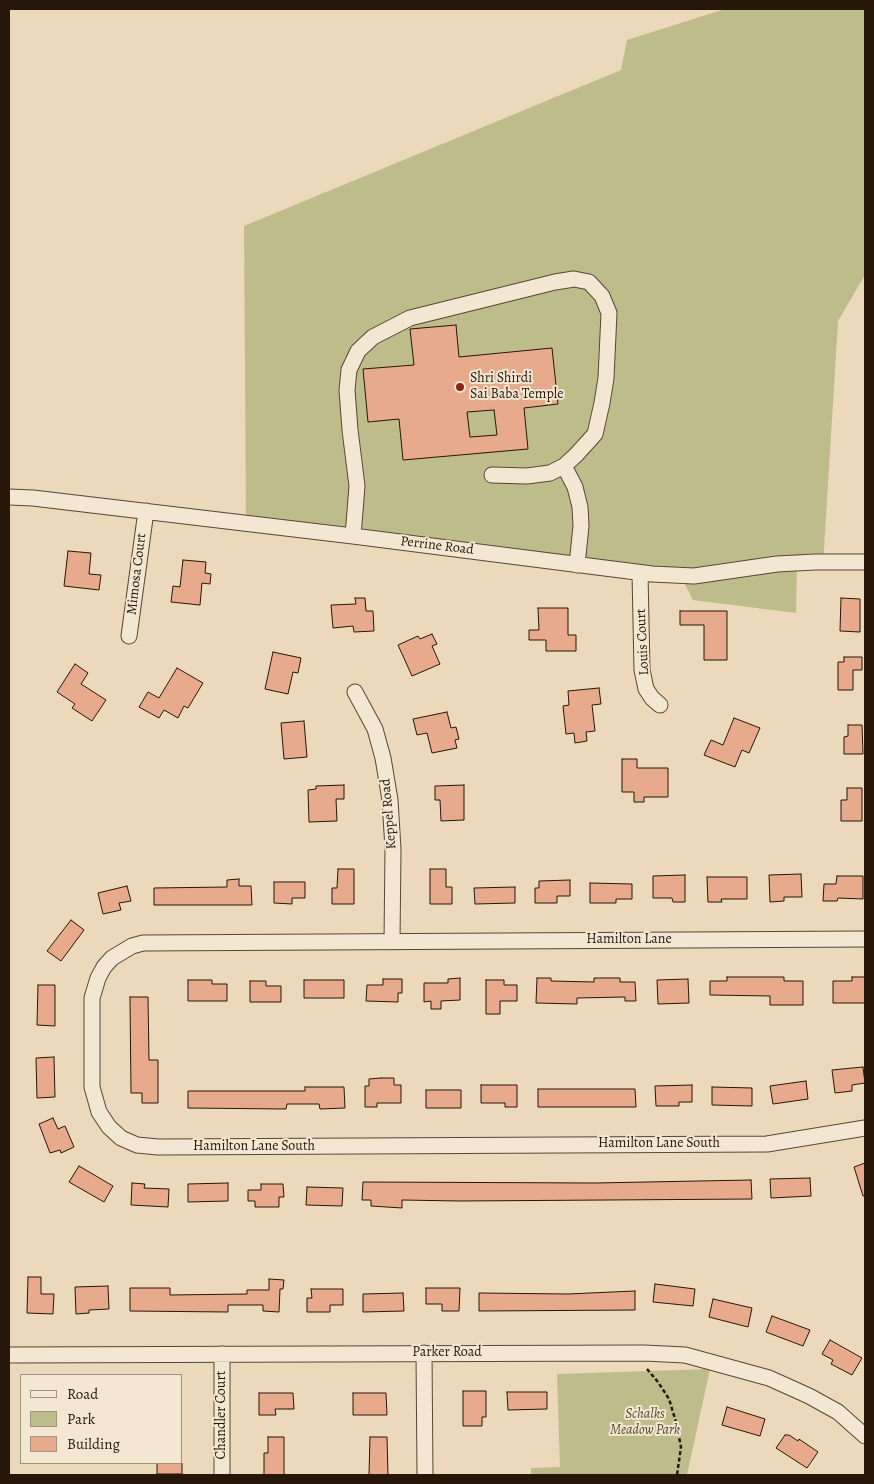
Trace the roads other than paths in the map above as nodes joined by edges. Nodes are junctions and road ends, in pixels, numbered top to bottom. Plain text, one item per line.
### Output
1 (564, 466) junction
2 (492, 475) dead end
3 (9, 496) edge
4 (146, 511) junction
5 (353, 536) junction
6 (865, 562) edge
7 (577, 565) junction
8 (640, 573) junction
9 (130, 636) dead end
10 (355, 692) dead end
11 (660, 705) dead end
12 (865, 939) edge
13 (392, 942) junction
14 (865, 1128) edge
15 (424, 1353) junction
16 (222, 1354) junction
17 (9, 1355) edge
18 (865, 1436) edge
19 (222, 1475) edge
20 (425, 1475) edge

1 - 2 street
1 - 5 street
1 - 7 street
3 - 4 street, Perrine Road
4 - 5 street, Perrine Road
4 - 9 street, Mimosa Court
5 - 7 street, Perrine Road
6 - 8 street, Perrine Road
7 - 8 street, Perrine Road
8 - 11 street, Louis Court
10 - 13 street, Keppel Road
12 - 13 street, Hamilton Lane
13 - 14 street, Hamilton Lane South
15 - 16 street, Parker Road
15 - 18 street, Parker Road
15 - 20 street
16 - 17 street, Parker Road
16 - 19 street, Chandler Court

